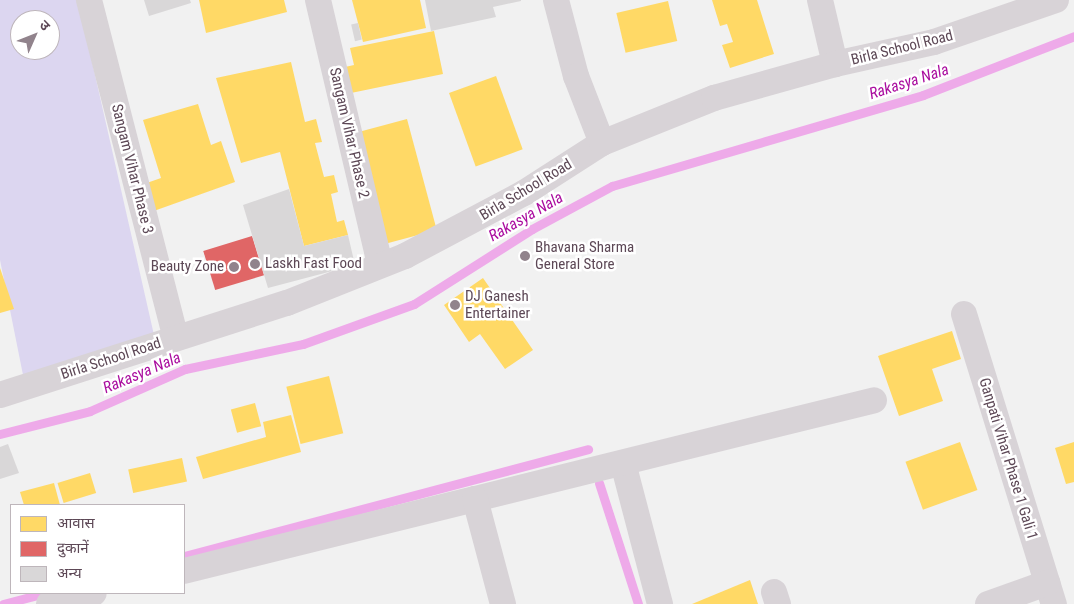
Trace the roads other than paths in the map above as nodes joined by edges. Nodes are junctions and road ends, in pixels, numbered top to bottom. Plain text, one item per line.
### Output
1 (89, 0) edge
2 (318, 0) edge
3 (556, 0) edge
4 (820, 0) edge
5 (1056, 0) edge
6 (835, 64) junction
7 (602, 143) junction
8 (380, 265) junction
9 (964, 314) dead end
10 (176, 338) junction
11 (0, 395) edge
12 (874, 400) dead end
13 (623, 463) junction
14 (475, 499) junction
15 (185, 571) edge
16 (90, 594) edge
17 (1050, 594) edge
18 (49, 604) edge
19 (503, 604) edge
20 (660, 604) edge
21 (988, 604) edge

1 - 10 street, Sangam Vihar Phase 3
2 - 8 street, Sangam Vihar Phase 2
3 - 7 street
4 - 6 street
5 - 6 street, Birla School Road
6 - 7 street, Birla School Road
7 - 8 street, Birla School Road
8 - 10 street, Birla School Road
9 - 17 street, Ganpati Vihar Phase 1 Gali 1
10 - 11 street, Birla School Road
12 - 13 street
13 - 14 street
13 - 20 street
14 - 15 street
14 - 19 street
16 - 18 street
17 - 21 street

